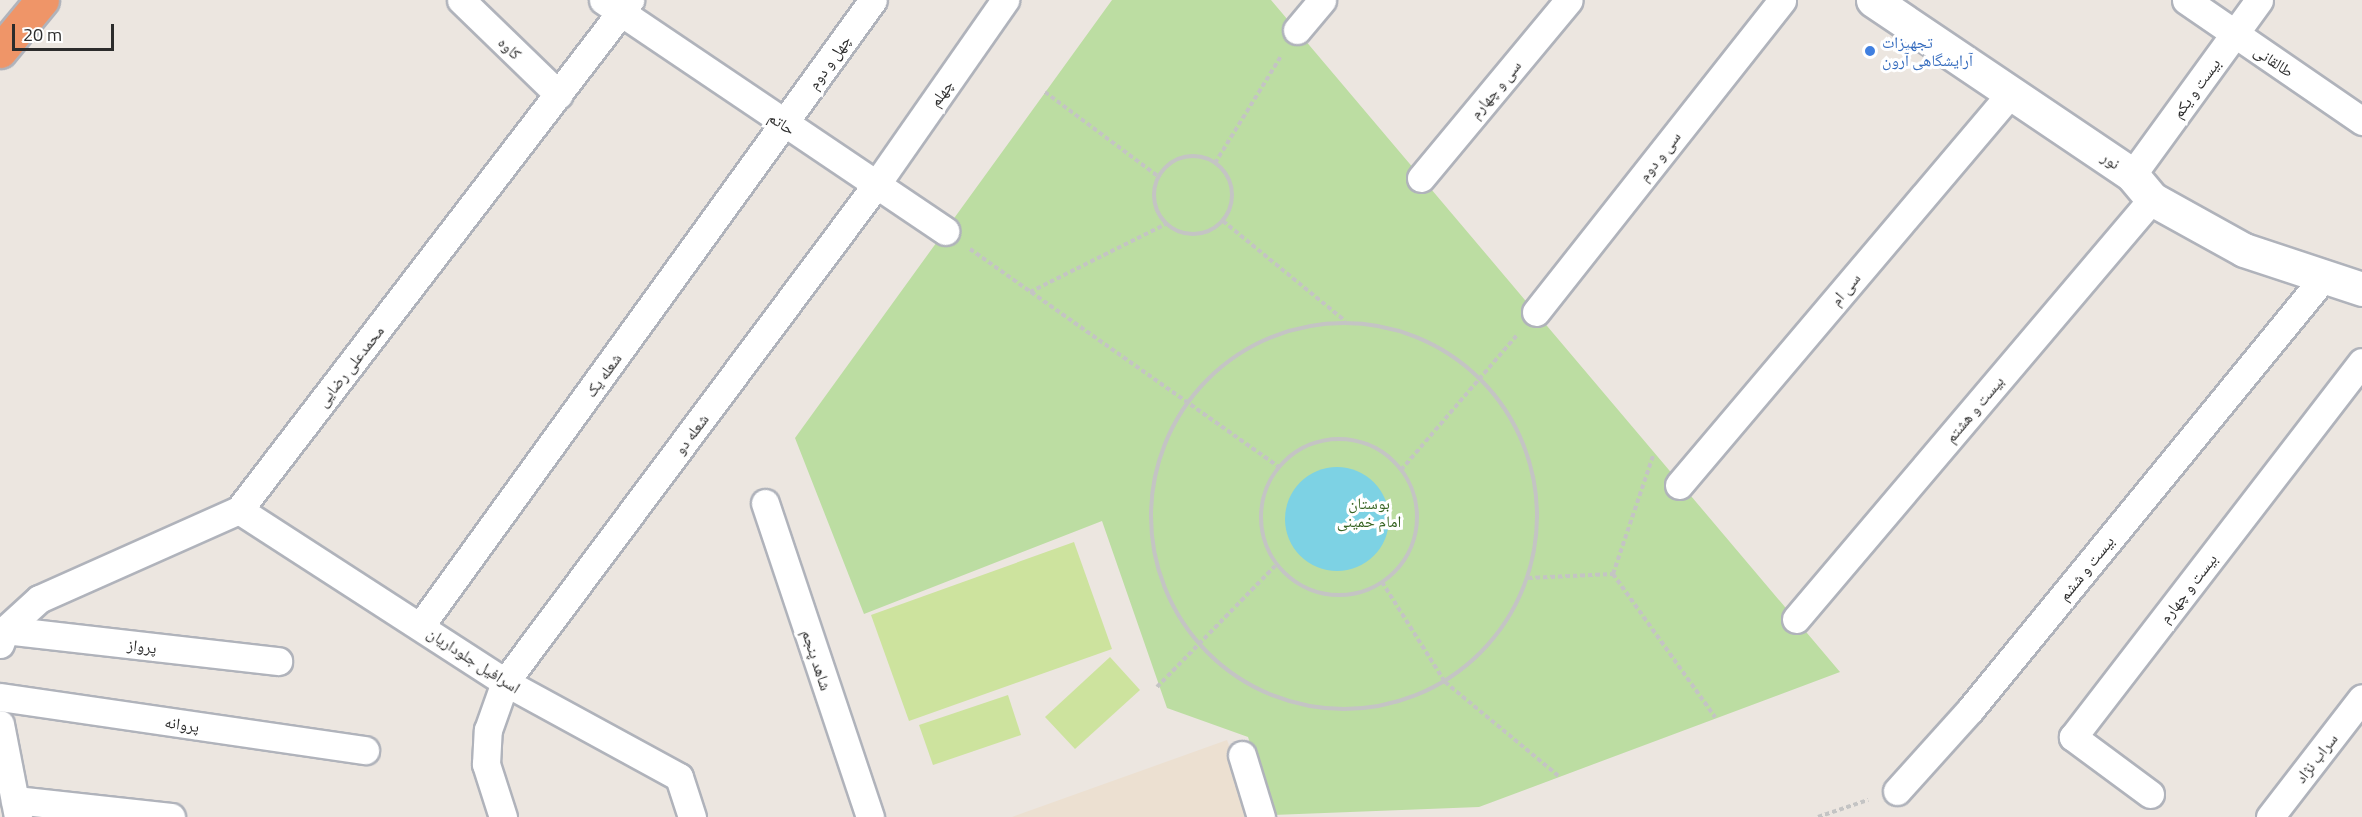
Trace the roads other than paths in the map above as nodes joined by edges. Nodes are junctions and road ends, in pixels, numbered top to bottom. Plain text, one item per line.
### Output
1 (14, 0) edge
2 (42, 0) edge
3 (462, 0) edge
4 (873, 0) edge
5 (1005, 0) edge
6 (1322, 0) edge
7 (1569, 0) edge
8 (1782, 0) edge
9 (1873, 0) edge
10 (2186, 0) edge
11 (2259, 0) edge
12 (617, 5) edge
13 (1297, 30) road end
14 (0, 32) edge
15 (2235, 35) junction
16 (0, 51) edge
17 (2011, 93) junction
18 (559, 95) junction
19 (2362, 121) edge
20 (786, 125) junction
21 (1421, 178) dead end
22 (876, 185) junction
23 (2142, 187) junction
24 (945, 231) road end
25 (2324, 277) junction
26 (2362, 289) edge
27 (1536, 312) road end
28 (2362, 362) edge
29 (1679, 485) dead end
30 (765, 503) dead end
31 (239, 510) junction
32 (1796, 619) dead end
33 (421, 625) junction
34 (3, 637) edge
35 (278, 662) dead end
36 (506, 682) junction
37 (0, 697) edge
38 (2362, 699) edge
39 (0, 724) edge
40 (364, 750) dead end
41 (1242, 755) dead end
42 (3, 760) edge
43 (1897, 791) road end
44 (2150, 794) dead end
45 (16, 808) edge
46 (171, 817) edge
47 (503, 817) edge
48 (692, 817) edge
49 (870, 817) edge
50 (1261, 817) edge
51 (2270, 817) edge

1 - 14 highway
2 - 16 highway
3 - 18 street, کاوه
4 - 20 street, چهل و دوم
5 - 22 street, چهلم
6 - 13 street
7 - 21 street, سی و چهارم
8 - 27 street, سی و دوم
9 - 17 street, نور
10 - 15 street, طالقانی
11 - 15 street, بیست و یکم
12 - 18 street, محمدعلی رضایی
12 - 20 street, حاتم
15 - 19 street, طالقانی
15 - 23 street, بیست و یکم
17 - 23 street, نور
17 - 29 street, سی ام
18 - 31 street, محمدعلی رضایی
20 - 22 street, حاتم
20 - 33 street, شعله یک
22 - 24 street, حاتم
22 - 36 street, شعله دو
23 - 25 street, نور
23 - 32 street, بیست و هشتم
25 - 26 street, نور
25 - 43 street, بیست و ششم
28 - 44 street, بیست و چهارم
30 - 49 street, شاهد پنجم
31 - 33 street, اسرافیل جلوداریان
31 - 34 street, محمدعلی رضایی
33 - 36 street, اسرافیل جلوداریان
34 - 35 street, پرواز
36 - 47 street, شعله دو
36 - 48 street, اسرافیل جلوداریان
37 - 40 street, پروانه
38 - 51 street, سراب نژاد
39 - 42 street
41 - 50 street
42 - 45 street
45 - 46 street

